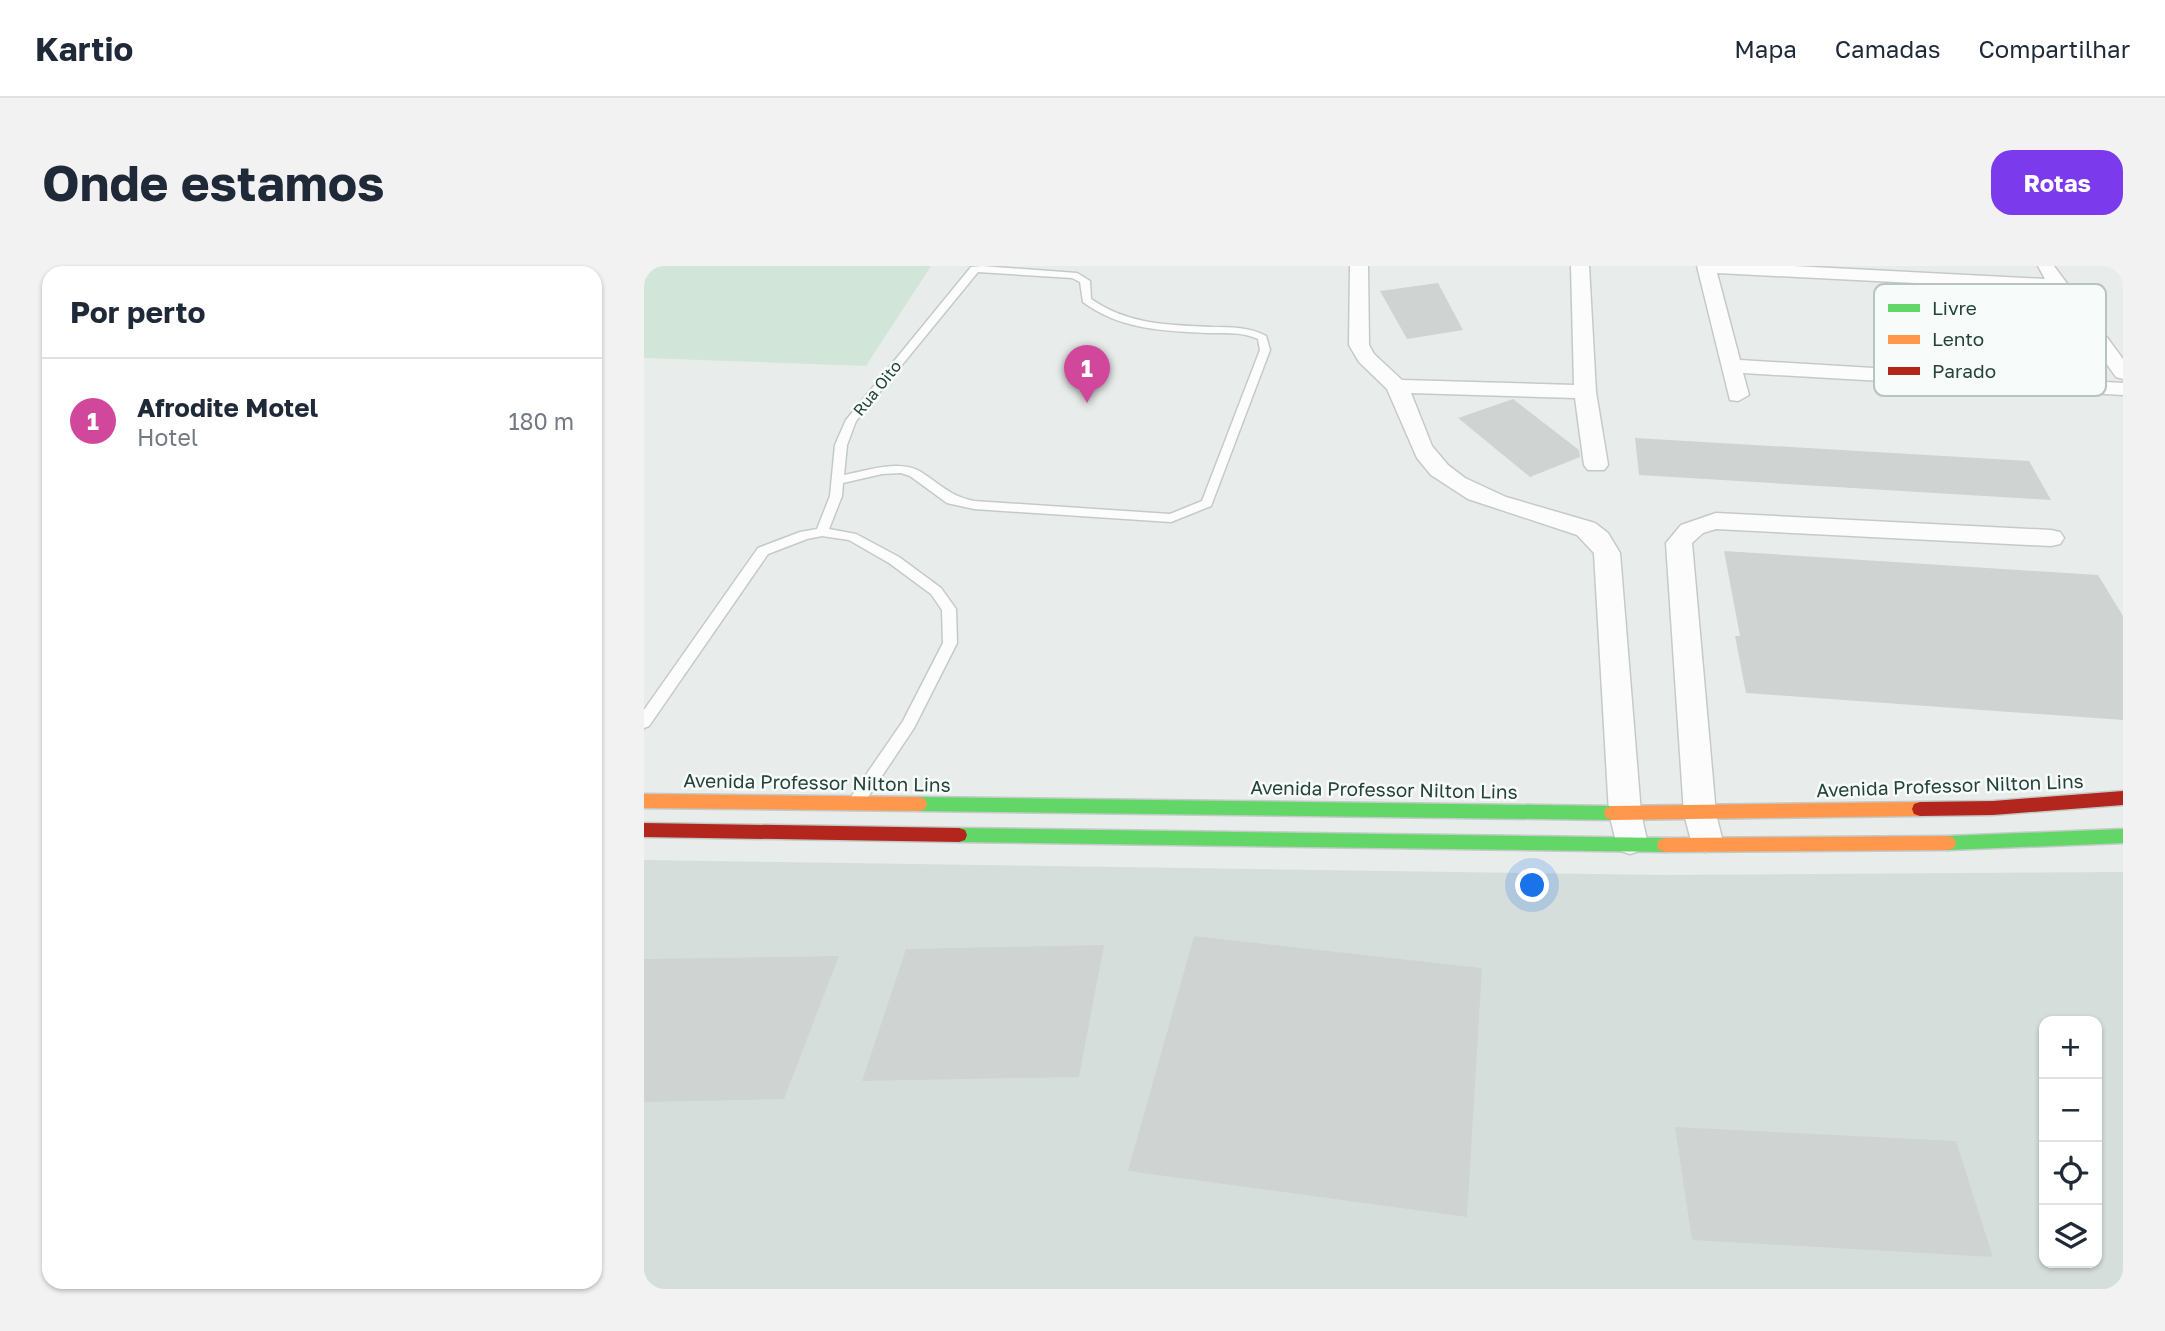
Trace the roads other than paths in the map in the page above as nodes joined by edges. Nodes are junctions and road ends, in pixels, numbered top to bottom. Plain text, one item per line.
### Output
1 (1359, 266) edge
2 (1580, 266) edge
3 (1706, 266) edge
4 (2045, 266) edge
5 (976, 268) edge
6 (2039, 284) edge
7 (2057, 284) edge
8 (2106, 350) edge
9 (1730, 366) junction
10 (2123, 373) edge
11 (1874, 374) edge
12 (1397, 386) junction
13 (1585, 392) junction
14 (1738, 395) dead end
15 (1596, 465) dead end
16 (839, 480) junction
17 (822, 532) junction
18 (2051, 538) dead end
19 (644, 722) edge
20 (2123, 798) edge
21 (644, 801) edge
22 (854, 803) junction
23 (1625, 813) junction
24 (1700, 814) junction
25 (644, 830) edge
26 (2123, 836) edge
27 (1631, 845) junction
28 (1706, 846) junction

1 - 12 street
2 - 13 street
3 - 6 street
3 - 9 street
4 - 7 street
5 - 16 lane, Rua Oito
5 - 16 lane
8 - 10 street
9 - 11 street
9 - 14 street
12 - 13 street
12 - 23 street
13 - 15 street
16 - 17 lane, Rua Oito
17 - 19 lane
17 - 22 lane
18 - 24 street
20 - 24 main road, Avenida Professor Nilton Lins
21 - 22 main road, Avenida Professor Nilton Lins
22 - 23 main road, Avenida Professor Nilton Lins
23 - 24 main road, Avenida Professor Nilton Lins
23 - 27 street
24 - 28 street
25 - 27 main road
26 - 28 main road
27 - 28 main road

